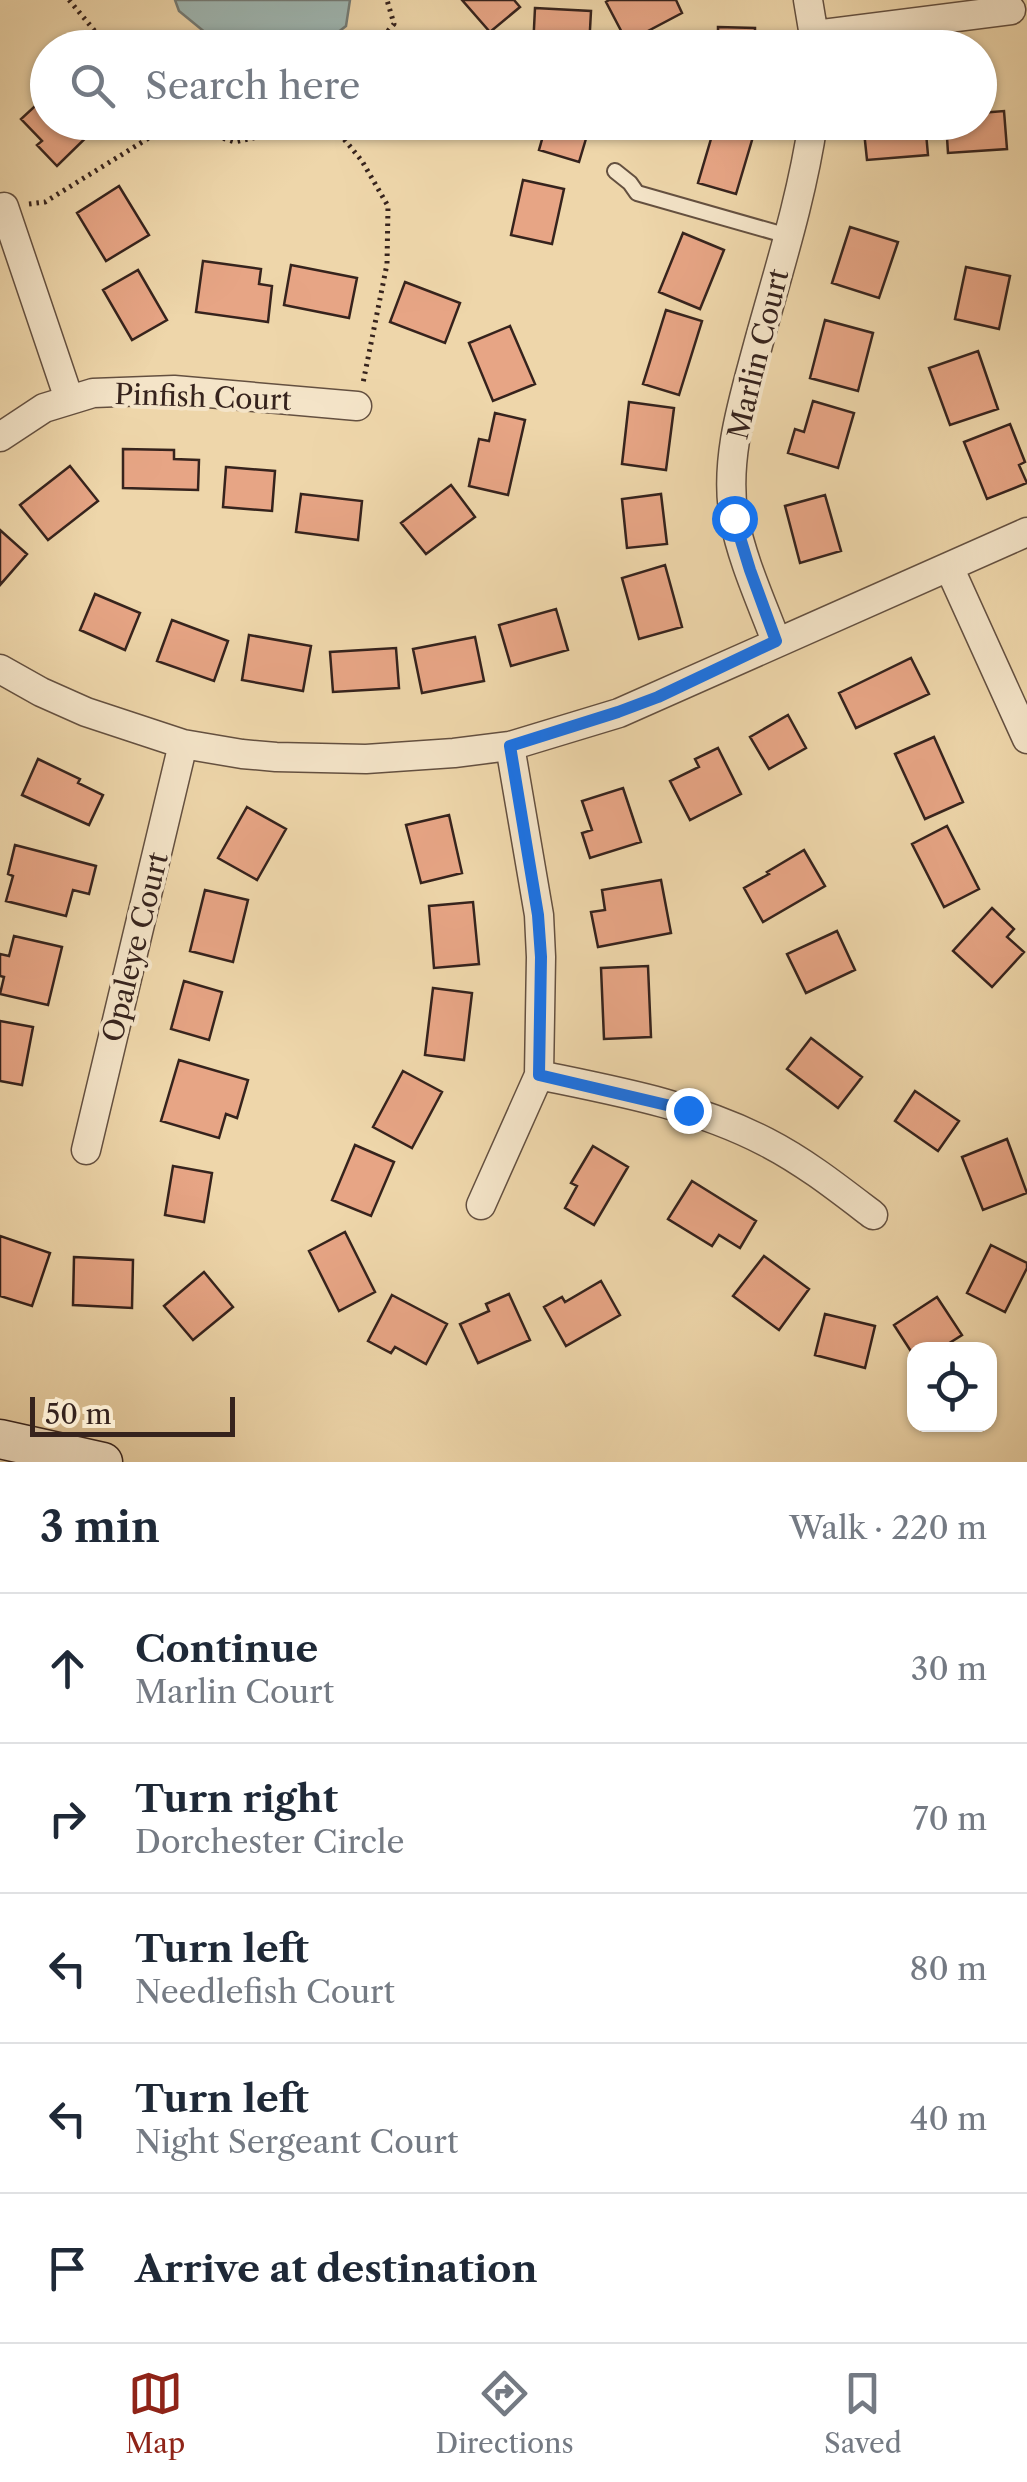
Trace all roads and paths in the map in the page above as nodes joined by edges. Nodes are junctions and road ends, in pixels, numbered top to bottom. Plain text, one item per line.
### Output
1 (68, 0) edge
2 (388, 0) edge
3 (808, 0) edge
4 (1011, 10) dead end
5 (94, 30) edge
6 (389, 30) edge
7 (813, 30) edge
8 (885, 30) edge
9 (146, 140) edge
10 (345, 140) edge
11 (809, 140) edge
12 (614, 171) dead end
13 (4, 207) joint
14 (788, 236) junction
15 (69, 398) junction
16 (357, 406) joint
17 (0, 437) edge
18 (1027, 532) edge
19 (949, 567) junction
20 (776, 641) junction
21 (0, 669) edge
22 (1027, 739) edge
23 (184, 744) junction
24 (510, 746) junction
25 (539, 1075) junction
26 (86, 1150) dead end
27 (481, 1204) dead end
28 (874, 1215) dead end
29 (0, 1440) edge
30 (103, 1462) edge

1 - 5 path
2 - 6 path
3 - 7 street
4 - 8 street
9 - 13 path
10 - 16 path
11 - 14 street, Marlin Court
12 - 14 lane
13 - 15 street
14 - 20 street, Marlin Court
15 - 16 street, Pinfish Court
15 - 17 street, Pinfish Court
18 - 19 street
19 - 20 street
19 - 22 street
20 - 24 street
21 - 23 street
23 - 24 street
23 - 26 street, Opaleye Court
24 - 25 street
25 - 27 street
25 - 28 street
29 - 30 main road

